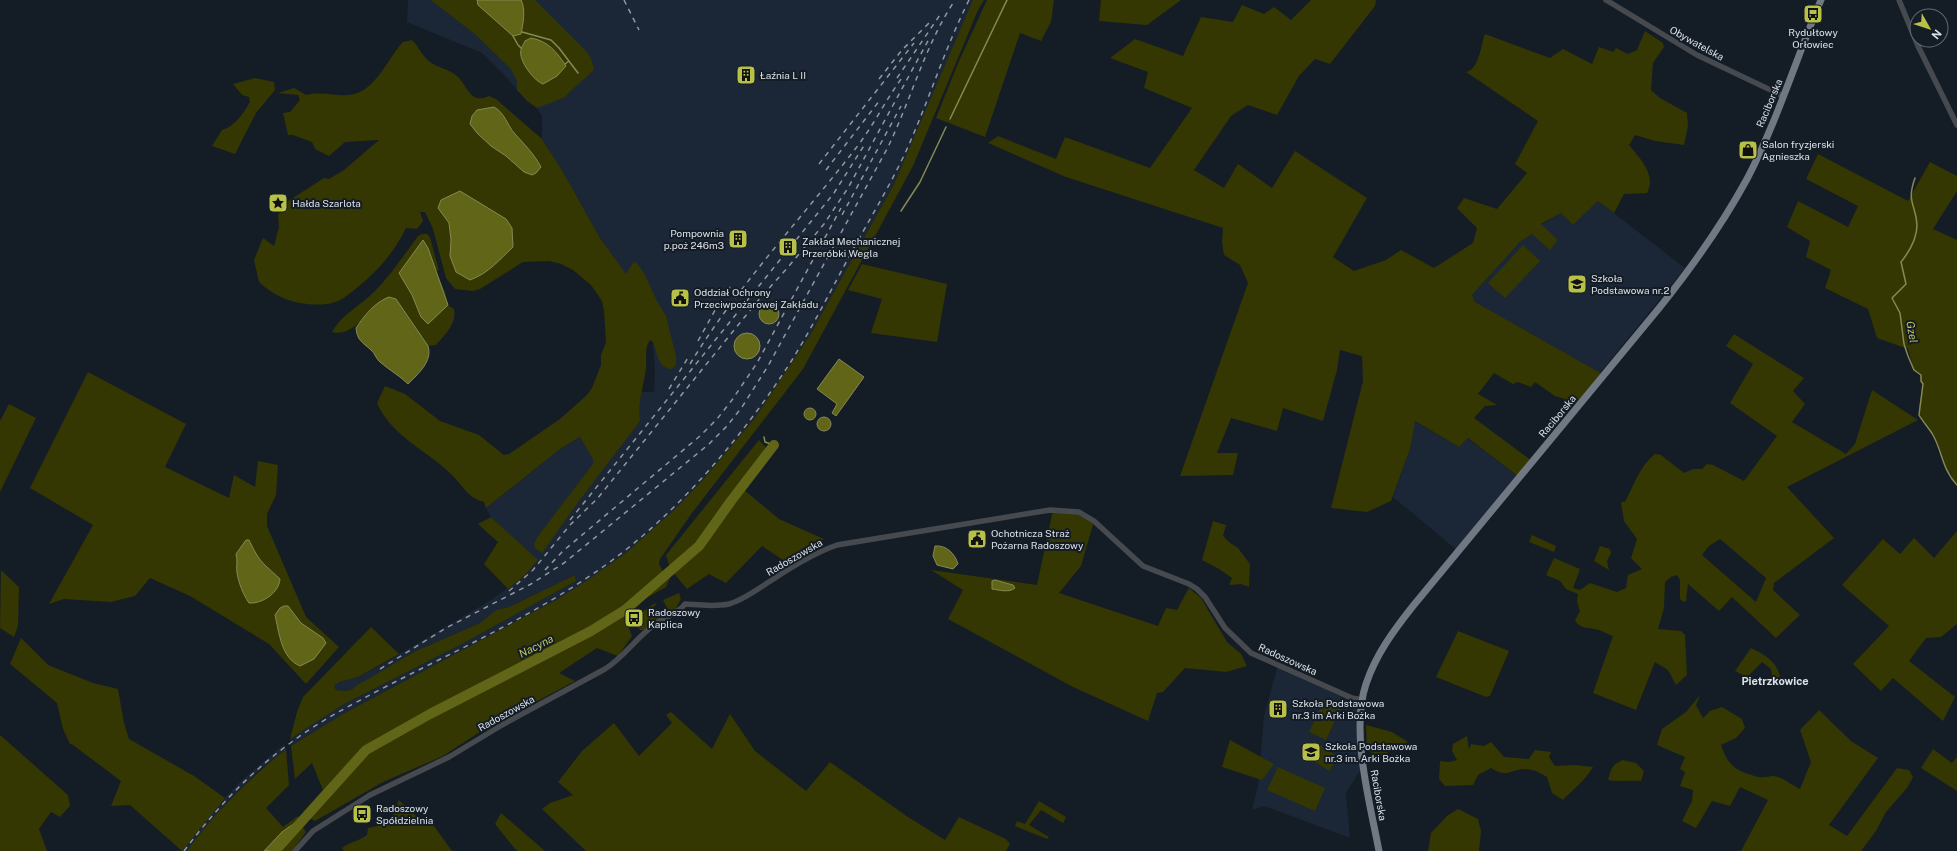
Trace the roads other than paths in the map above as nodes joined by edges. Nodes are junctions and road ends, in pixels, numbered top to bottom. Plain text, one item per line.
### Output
1 (1606, 0) edge
2 (1821, 0) edge
3 (1899, 0) edge
4 (1783, 96) junction
5 (1957, 126) edge
6 (1363, 700) junction
7 (295, 851) edge
8 (1379, 851) edge

1 - 4 street, Obywatelska
2 - 4 main road, Raciborska
3 - 5 street
4 - 6 main road, Raciborska
6 - 7 street, Radoszowska
6 - 8 main road, Raciborska

